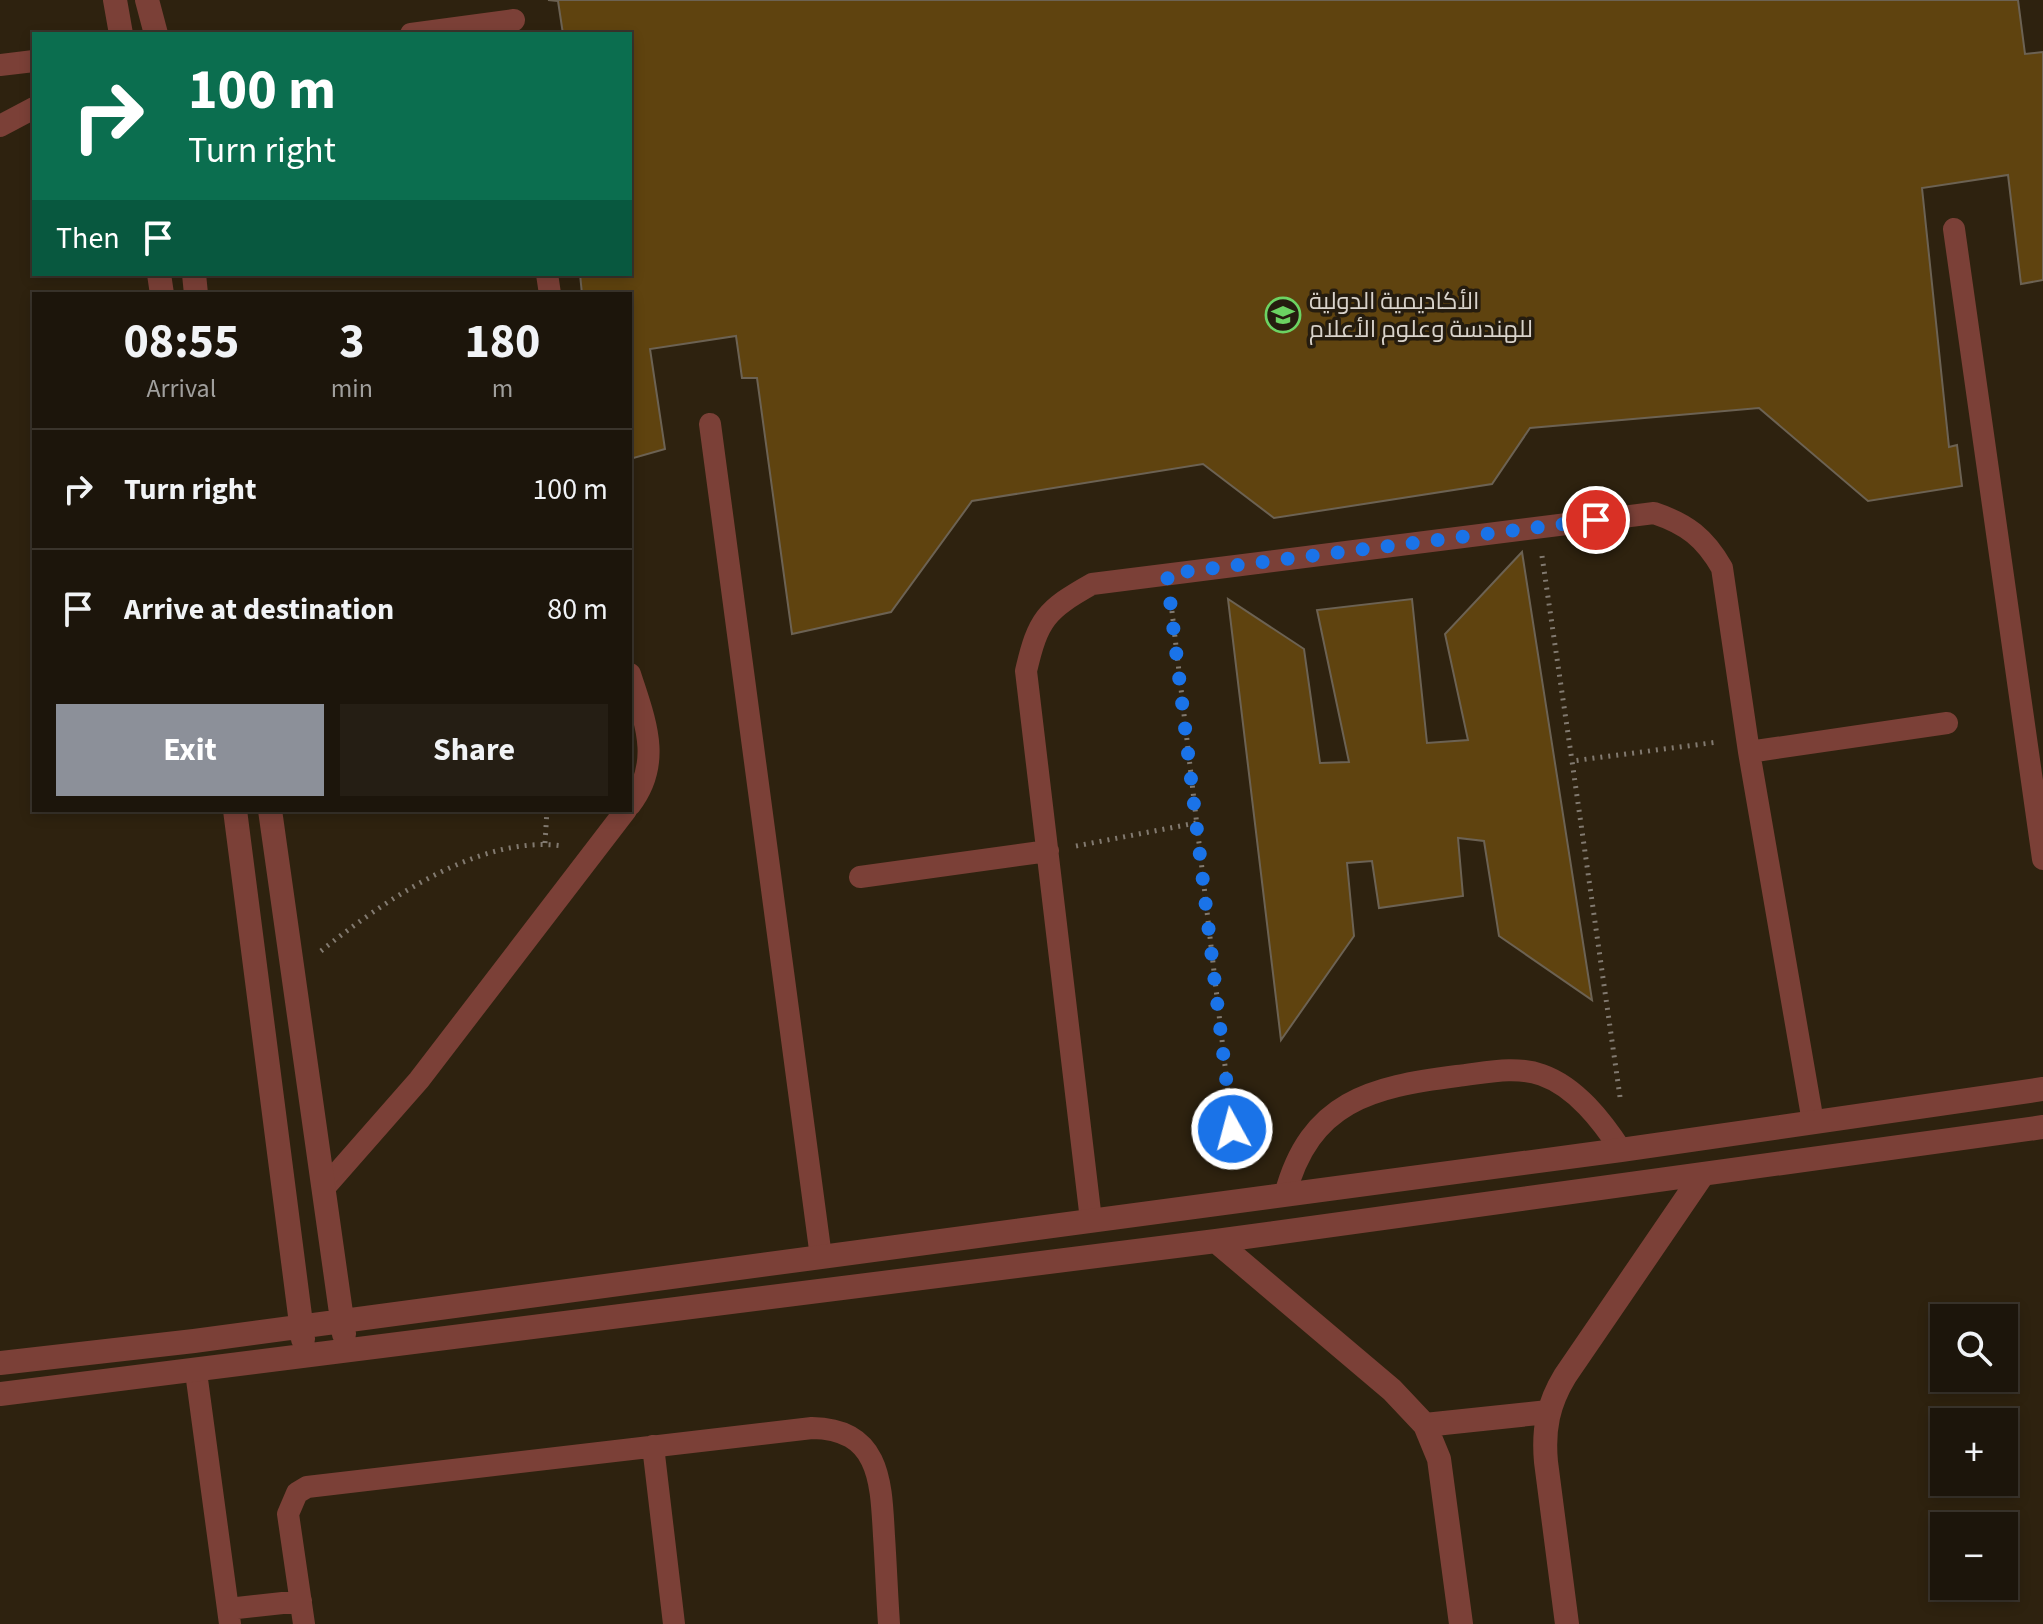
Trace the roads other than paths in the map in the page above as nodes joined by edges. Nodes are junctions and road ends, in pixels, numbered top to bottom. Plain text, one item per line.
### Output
1 (115, 0) edge
2 (147, 0) edge
3 (514, 18) edge
4 (121, 32) edge
5 (155, 32) edge
6 (424, 32) edge
7 (32, 61) edge
8 (0, 65) edge
9 (32, 109) edge
10 (0, 126) edge
11 (1954, 229) dead end
12 (710, 424) dead end
13 (632, 681) edge
14 (1947, 723) dead end
15 (1748, 745) junction
16 (632, 802) edge
17 (235, 812) edge
18 (270, 812) edge
19 (624, 812) edge
20 (1048, 851) junction
21 (2043, 859) edge
22 (860, 877) dead end
23 (2043, 1089) edge
24 (1813, 1122) junction
25 (2043, 1127) edge
26 (1615, 1141) junction
27 (1820, 1157) junction
28 (1703, 1174) junction
29 (1633, 1183) junction
30 (325, 1187) junction
31 (284, 1192) junction
32 (1285, 1195) junction
33 (1091, 1220) junction
34 (1284, 1231) junction
35 (1216, 1241) junction
36 (1098, 1256) junction
37 (821, 1257) junction
38 (826, 1291) junction
39 (342, 1321) junction
40 (301, 1326) junction
41 (194, 1341) junction
42 (346, 1352) junction
43 (306, 1358) junction
44 (0, 1363) edge
45 (196, 1372) junction
46 (0, 1394) edge
47 (1548, 1412) junction
48 (1425, 1425) junction
49 (653, 1446) junction
50 (301, 1601) junction
51 (229, 1616) edge
52 (304, 1624) edge
53 (674, 1624) edge
54 (889, 1624) edge
55 (1461, 1624) edge
56 (1567, 1624) edge

1 - 4 street
2 - 5 street
3 - 6 lane
7 - 8 lane
9 - 10 lane
11 - 21 lane
12 - 37 lane
13 - 16 lane
14 - 15 lane
15 - 20 lane
15 - 24 lane
17 - 31 street
18 - 30 street
19 - 30 lane
20 - 22 lane
20 - 33 lane
23 - 24 street
24 - 26 street
24 - 27 street
25 - 27 street
26 - 29 street
26 - 32 street
26 - 32 lane
27 - 28 street
28 - 29 street
28 - 47 street
29 - 34 street
30 - 31 street
30 - 39 street
31 - 40 street
32 - 33 street
32 - 34 street
33 - 36 street
33 - 37 street
34 - 35 street
35 - 36 street
35 - 48 street
36 - 38 street
37 - 38 street
37 - 39 street
38 - 42 street
39 - 40 street
39 - 42 street
40 - 41 street
40 - 43 street
41 - 44 street
41 - 45 street
42 - 43 street
43 - 45 street
45 - 46 street
45 - 51 lane
47 - 48 street
47 - 56 street
48 - 55 street
49 - 50 lane
49 - 53 lane
49 - 54 lane
50 - 51 lane
50 - 52 lane

